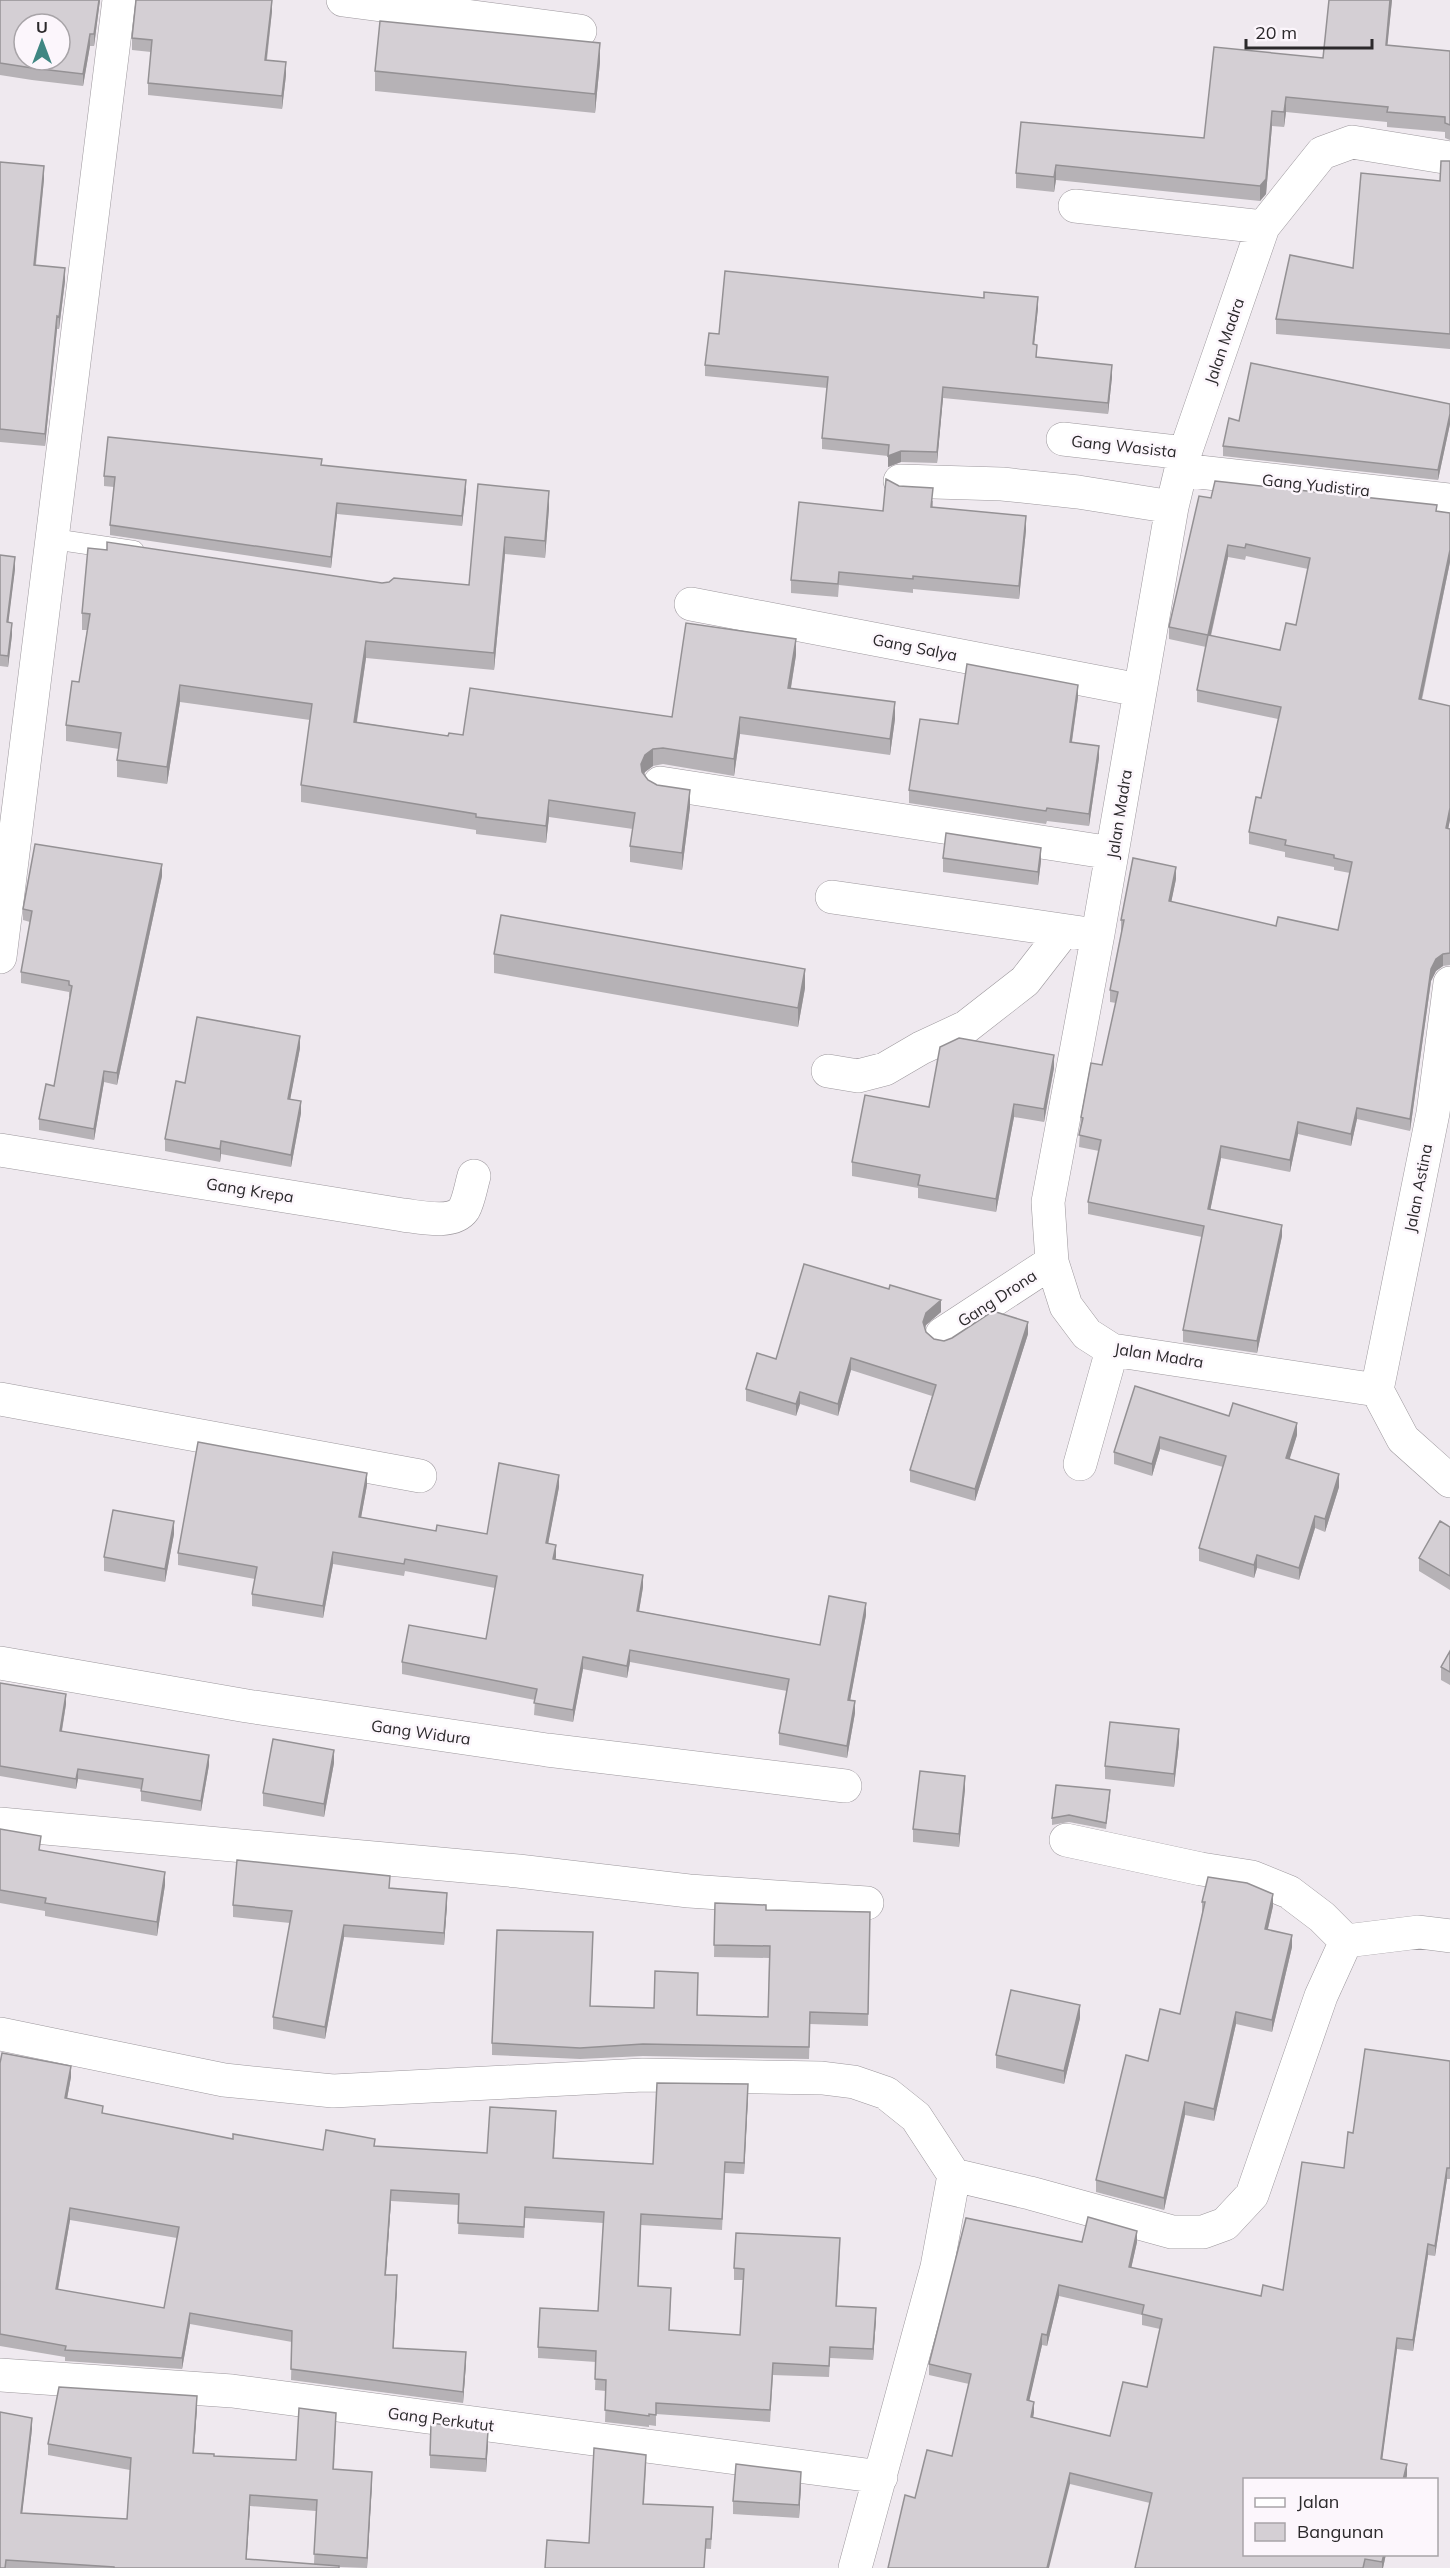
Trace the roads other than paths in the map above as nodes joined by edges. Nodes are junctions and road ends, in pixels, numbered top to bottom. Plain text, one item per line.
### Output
1 (119, 0) edge
2 (343, 0) edge
3 (580, 31) dead end
4 (1450, 158) edge
5 (1075, 206) dead end
6 (1263, 227) junction
7 (1063, 440) dead end
8 (1183, 461) junction
9 (900, 481) dead end
10 (1450, 500) edge
11 (1172, 507) junction
12 (53, 539) junction
13 (148, 553) edge
14 (691, 604) dead end
15 (1139, 690) junction
16 (660, 783) edge
17 (1112, 853) junction
18 (832, 897) dead end
19 (1063, 932) junction
20 (1098, 934) junction
21 (0, 957) edge
22 (1450, 983) edge
23 (828, 1071) dead end
24 (0, 1150) edge
25 (474, 1176) dead end
26 (1052, 1262) junction
27 (942, 1334) dead end
28 (1112, 1350) junction
29 (1377, 1390) junction
30 (0, 1399) edge
31 (1080, 1464) dead end
32 (420, 1476) dead end
33 (1450, 1481) edge
34 (0, 1663) edge
35 (845, 1786) dead end
36 (0, 1824) edge
37 (1066, 1840) dead end
38 (867, 1904) dead end
39 (1450, 1936) edge
40 (1346, 1941) junction
41 (0, 2034) edge
42 (954, 2175) junction
43 (0, 2375) edge
44 (881, 2477) junction
45 (855, 2568) edge

1 - 12 street
2 - 3 street
4 - 6 street, Jalan Madra
5 - 6 street
6 - 8 street, Jalan Madra
7 - 8 street, Gang Wasista
8 - 10 street, Gang Yudistira
8 - 11 street, Jalan Madra
9 - 11 street
11 - 15 street, Jalan Madra
12 - 13 lane
12 - 21 street
14 - 15 street, Gang Salya
15 - 17 street, Jalan Madra
16 - 17 street
17 - 20 street, Jalan Madra
18 - 19 street
19 - 20 street
19 - 23 street
20 - 26 street, Jalan Madra
22 - 29 street, Jalan Astina
24 - 25 street, Gang Krepa
26 - 27 street, Gang Drona
26 - 28 street, Jalan Madra
28 - 29 street, Jalan Madra
28 - 31 street
29 - 33 street
30 - 32 street
34 - 35 street, Gang Widura
36 - 38 street
37 - 40 street
39 - 40 street
40 - 42 street
41 - 42 street
42 - 44 street
43 - 44 street, Gang Perkutut
44 - 45 street

